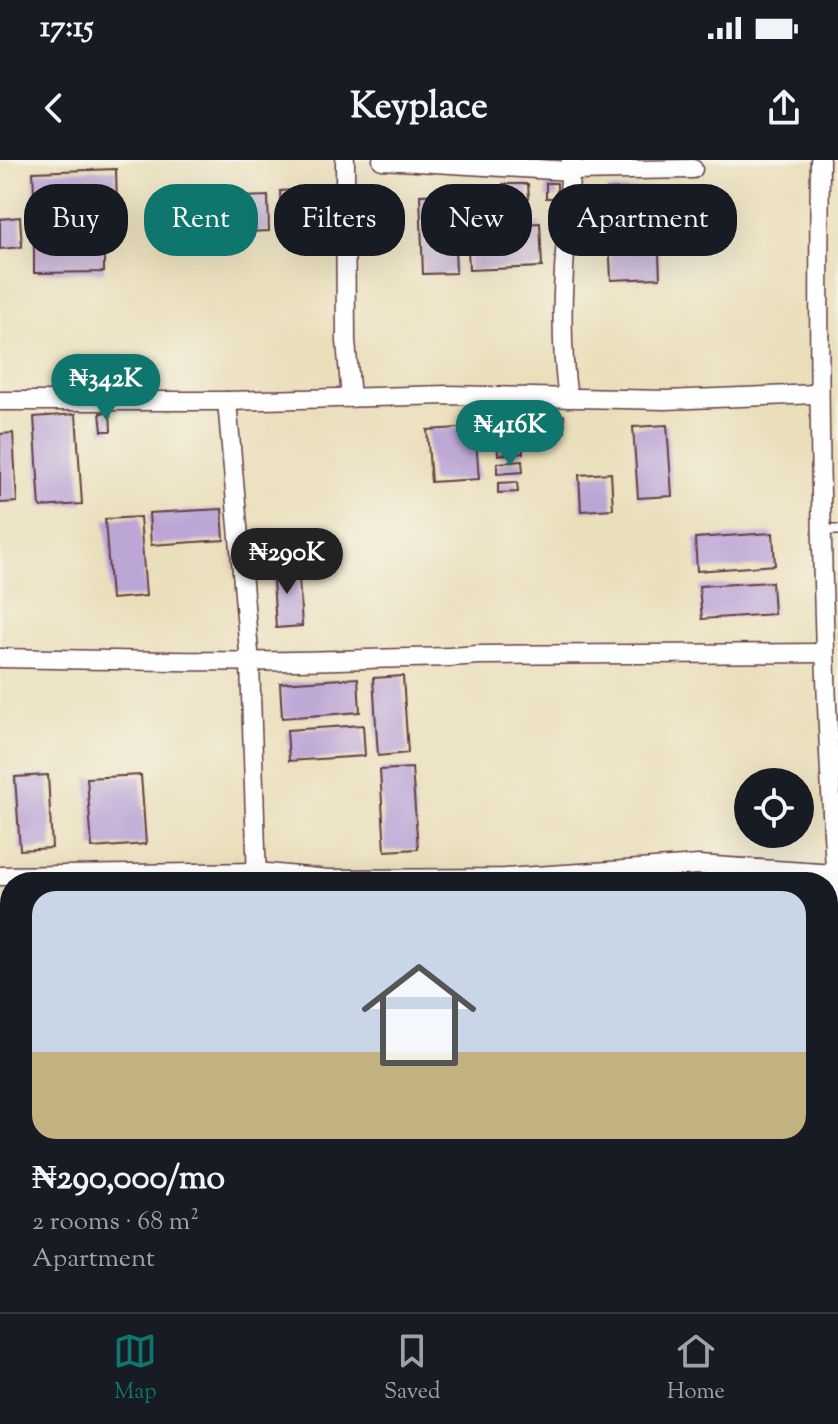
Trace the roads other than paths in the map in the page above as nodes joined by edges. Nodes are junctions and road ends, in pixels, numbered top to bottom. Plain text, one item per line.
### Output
1 (345, 160) edge
2 (382, 160) edge
3 (820, 160) edge
4 (571, 166) edge
5 (693, 169) dead end
6 (818, 316) junction
7 (838, 316) edge
8 (817, 394) junction
9 (351, 398) junction
10 (568, 398) junction
11 (0, 401) edge
12 (227, 401) junction
13 (829, 530) edge
14 (822, 653) junction
15 (0, 658) edge
16 (250, 663) junction
17 (257, 872) edge
18 (595, 872) edge
19 (805, 872) edge
20 (835, 872) edge

1 - 9 street
2 - 4 street
3 - 6 street
4 - 5 street
4 - 10 street
6 - 7 street
6 - 8 street
8 - 10 street
8 - 13 street
9 - 10 street
9 - 12 street
11 - 12 street
12 - 16 street
13 - 14 street
14 - 16 street
14 - 20 street
15 - 16 street
16 - 17 street
18 - 19 street

